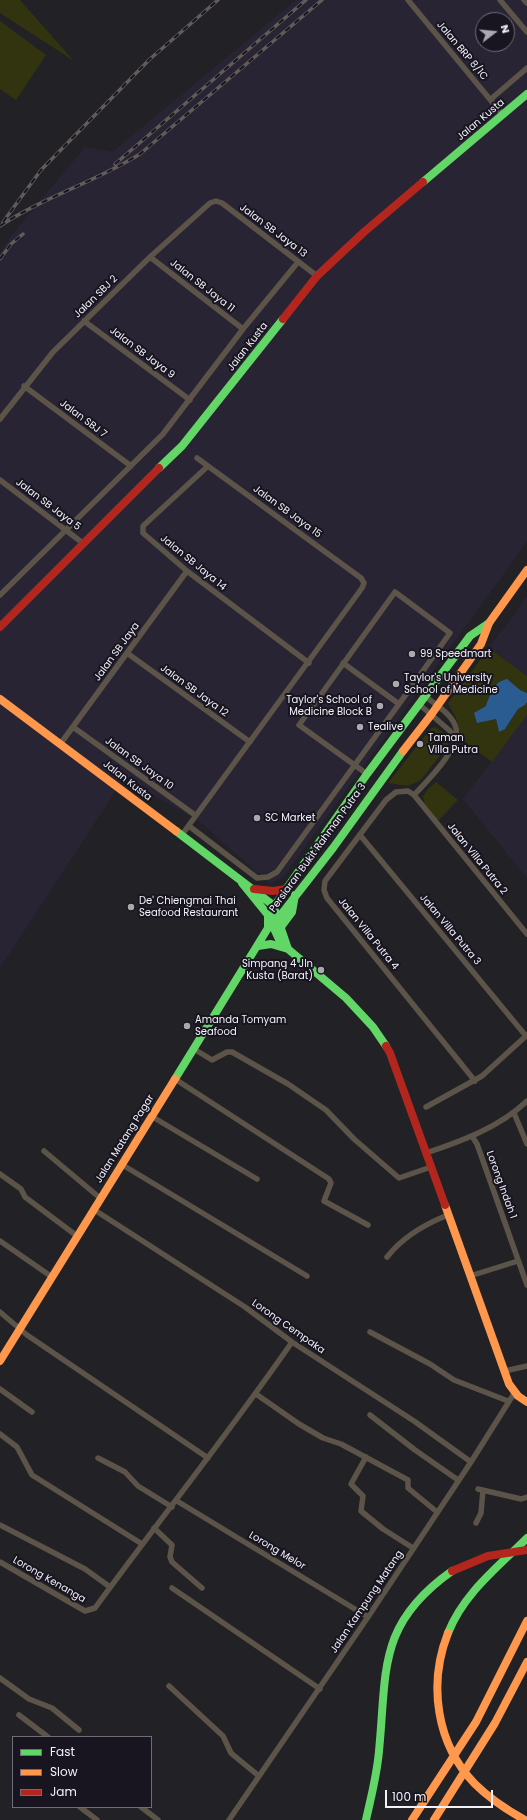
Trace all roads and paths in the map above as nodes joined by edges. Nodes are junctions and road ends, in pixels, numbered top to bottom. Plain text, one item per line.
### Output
1 (408, 0) edge
2 (500, 0) edge
3 (524, 0) edge
4 (527, 3) edge
5 (527, 32) edge
6 (527, 68) edge
7 (527, 94) edge
8 (491, 100) junction
9 (502, 114) junction
10 (216, 201) joint
11 (150, 258) junction
12 (298, 262) junction
13 (317, 276) junction
14 (84, 321) junction
15 (243, 329) junction
16 (24, 386) junction
17 (190, 400) junction
18 (0, 419) edge
19 (197, 458) dead end
20 (131, 466) junction
21 (208, 466) junction
22 (0, 480) edge
23 (66, 530) junction
24 (84, 544) junction
25 (527, 570) edge
26 (187, 571) junction
27 (1, 593) edge
28 (489, 623) junction
29 (0, 628) edge
30 (127, 653) junction
31 (309, 663) junction
32 (343, 664) junction
33 (426, 698) junction
34 (0, 699) edge
35 (399, 704) junction
36 (420, 706) junction
37 (437, 706) junction
38 (431, 715) junction
39 (73, 727) junction
40 (456, 741) junction
41 (250, 742) junction
42 (61, 743) junction
43 (355, 765) junction
44 (368, 774) junction
45 (414, 795) junction
46 (195, 816) junction
47 (189, 826) junction
48 (360, 835) junction
49 (181, 836) junction
50 (208, 841) junction
51 (316, 847) junction
52 (333, 848) junction
53 (201, 851) junction
54 (240, 881) junction
55 (253, 888) junction
56 (287, 889) junction
57 (296, 894) joint
58 (274, 907) junction
59 (268, 915) junction
60 (275, 925) junction
61 (527, 934) edge
62 (258, 946) junction
63 (285, 948) junction
64 (527, 1036) edge
65 (194, 1049) junction
66 (175, 1079) junction
67 (475, 1081) junction
68 (527, 1101) edge
69 (426, 1107) dead end
70 (514, 1113) junction
71 (151, 1116) junction
72 (472, 1136) junction
73 (527, 1144) edge
74 (44, 1151) dead end
75 (426, 1154) junction
76 (121, 1164) junction
77 (431, 1167) junction
78 (0, 1174) edge
79 (257, 1179) dead end
80 (100, 1198) junction
81 (93, 1210) junction
82 (448, 1215) junction
83 (368, 1225) dead end
84 (77, 1236) junction
85 (0, 1241) edge
86 (387, 1257) dead end
87 (518, 1261) junction
88 (307, 1276) dead end
89 (470, 1276) junction
90 (52, 1277) junction
91 (527, 1285) edge
92 (0, 1312) edge
93 (20, 1328) junction
94 (370, 1332) dead end
95 (292, 1342) junction
96 (0, 1361) edge
97 (527, 1366) edge
98 (505, 1371) junction
99 (0, 1389) edge
100 (515, 1392) junction
101 (256, 1394) junction
102 (508, 1401) junction
103 (527, 1402) edge
104 (32, 1412) dead end
105 (370, 1415) dead end
106 (0, 1434) edge
107 (366, 1457) junction
108 (98, 1458) dead end
109 (208, 1458) junction
110 (471, 1462) junction
111 (458, 1480) junction
112 (527, 1497) edge
113 (177, 1501) junction
114 (172, 1507) junction
115 (437, 1512) junction
116 (476, 1523) dead end
117 (0, 1524) edge
118 (154, 1528) junction
119 (527, 1538) edge
120 (142, 1544) junction
121 (413, 1548) junction
122 (527, 1550) edge
123 (0, 1562) edge
124 (110, 1587) junction
125 (172, 1588) dead end
126 (202, 1588) dead end
127 (368, 1617) junction
128 (527, 1621) edge
129 (527, 1662) edge
130 (0, 1678) edge
131 (169, 1686) dead end
132 (320, 1689) junction
133 (19, 1715) dead end
134 (79, 1730) dead end
135 (47, 1736) edge
136 (259, 1776) junction
137 (81, 1808) edge
138 (142, 1808) edge
139 (521, 1818) edge
140 (97, 1820) edge
141 (158, 1820) edge
142 (229, 1820) edge
143 (366, 1820) edge
144 (412, 1820) edge
145 (434, 1820) edge

1 - 8 street, Jalan BRP 8/1C
2 - 5 street
3 - 4 street
6 - 8 street
7 - 9 main road, Jalan Kusta
8 - 9 street, Jalan BRP 8/1C
9 - 13 main road, Jalan Kusta
10 - 11 street, Jalan SBJ 2
10 - 12 street, Jalan SB Jaya 13
11 - 14 street, Jalan SBJ 2
11 - 15 street, Jalan SB Jaya 11
12 - 13 street, Jalan SB Jaya 13
12 - 15 street
13 - 24 main road, Jalan Kusta
14 - 16 street, Jalan SBJ 2
14 - 17 street, Jalan SB Jaya 9
15 - 17 street
16 - 18 street, Jalan SBJ 2
16 - 20 street, Jalan SBJ 7
17 - 20 street
19 - 21 street, Jalan SB Jaya 15
20 - 23 street
21 - 26 street, Jalan SB Jaya 14
21 - 31 street, Jalan SB Jaya 15
22 - 23 street, Jalan SB Jaya 5
23 - 24 street, Jalan SB Jaya 5
23 - 27 street
24 - 29 main road, Jalan Kusta
25 - 28 main road, Persiaran Bukit Rahman Putra 3
26 - 30 street, Jalan SB Jaya
26 - 31 street, Jalan SB Jaya 14
28 - 33 main road, Persiaran Bukit Rahman Putra 3
28 - 37 main road, Persiaran Bukit Rahman Putra 3
30 - 39 street, Jalan SB Jaya
30 - 41 street, Jalan SB Jaya 12
31 - 41 street
32 - 35 street
32 - 35 street
32 - 43 street
33 - 36 main road, Persiaran Bukit Rahman Putra 3
33 - 37 street
34 - 42 main road, Jalan Kusta
35 - 43 street
36 - 38 street
36 - 44 main road, Persiaran Bukit Rahman Putra 3
37 - 38 main road, Persiaran Bukit Rahman Putra 3
37 - 40 street
38 - 40 street
38 - 52 main road, Persiaran Bukit Rahman Putra 3
39 - 42 street, Jalan SB Jaya
39 - 46 street, Jalan SB Jaya 10
40 - 45 street
41 - 46 street
42 - 49 main road, Jalan Kusta
43 - 44 street
43 - 50 street
44 - 51 main road, Persiaran Bukit Rahman Putra 3
45 - 48 street, Jalan Villa Putra 4
45 - 61 street, Jalan Villa Putra 2
46 - 47 street
47 - 49 street
47 - 50 street
48 - 64 street, Jalan Villa Putra 3
48 - 67 street, Jalan Villa Putra 4
49 - 53 main road, Jalan Kusta
50 - 53 street
51 - 52 main road
51 - 56 main road, Persiaran Bukit Rahman Putra 3
52 - 57 main road, Persiaran Bukit Rahman Putra 3
53 - 54 main road, Jalan Kusta
54 - 55 main road, Jalan Kusta
54 - 59 main road, Jalan Kusta
55 - 56 main road
55 - 58 main road, Jalan Kusta
56 - 58 main road, Persiaran Bukit Rahman Putra 3
57 - 60 main road, Jalan Matang Pagar
58 - 59 main road, Persiaran Bukit Rahman Putra 3
58 - 60 main road, Jalan Kusta
59 - 60 main road, Persiaran Bukit Rahman Putra 3
60 - 62 main road, Jalan Matang Pagar
60 - 63 main road, Jalan Kusta
62 - 63 main road
62 - 65 main road, Jalan Matang Pagar
63 - 75 main road
64 - 67 street
65 - 66 main road, Jalan Matang Pagar
65 - 77 street
66 - 71 main road, Jalan Matang Pagar
66 - 83 street
67 - 69 street
68 - 70 street
70 - 72 street
70 - 73 street
71 - 76 main road, Jalan Matang Pagar
71 - 79 street
72 - 75 street
72 - 87 street, Lorong Indah 1
74 - 80 street
75 - 77 main road
76 - 80 main road, Jalan Matang Pagar
76 - 88 street
77 - 82 main road
78 - 84 street
80 - 81 main road, Jalan Matang Pagar
81 - 84 main road, Jalan Matang Pagar
81 - 95 street, Lorong Cempaka
82 - 86 street
82 - 89 main road
84 - 90 main road, Jalan Matang Pagar
85 - 90 street
87 - 89 street
87 - 91 street, Lorong Indah 1
89 - 98 main road
90 - 93 main road, Jalan Matang Pagar
92 - 93 street
93 - 96 main road, Jalan Matang Pagar
93 - 109 street
94 - 102 street
95 - 101 street
95 - 110 street, Lorong Cempaka
97 - 98 street
98 - 100 main road
99 - 104 street
100 - 102 street, Jalan Kampung Matang
100 - 103 main road
101 - 107 street
101 - 109 street
102 - 110 street, Jalan Kampung Matang
105 - 111 street
106 - 120 street
107 - 115 street
107 - 121 street
108 - 114 street
109 - 113 street
110 - 111 street, Jalan Kampung Matang
111 - 115 street, Jalan Kampung Matang
112 - 116 street
113 - 114 street
113 - 127 street, Lorong Melor
114 - 118 street
115 - 121 street, Jalan Kampung Matang
117 - 124 street
118 - 120 street
118 - 126 street
119 - 139 main road
120 - 124 street
121 - 127 street, Jalan Kampung Matang
122 - 143 main road
123 - 124 street, Lorong Kenanga
125 - 132 street
127 - 132 street, Jalan Kampung Matang
128 - 144 main road
129 - 145 main road
130 - 134 street
131 - 136 street
132 - 136 street, Jalan Kampung Matang
133 - 135 street
136 - 142 street, Jalan Kampung Matang
137 - 140 street
138 - 141 street

